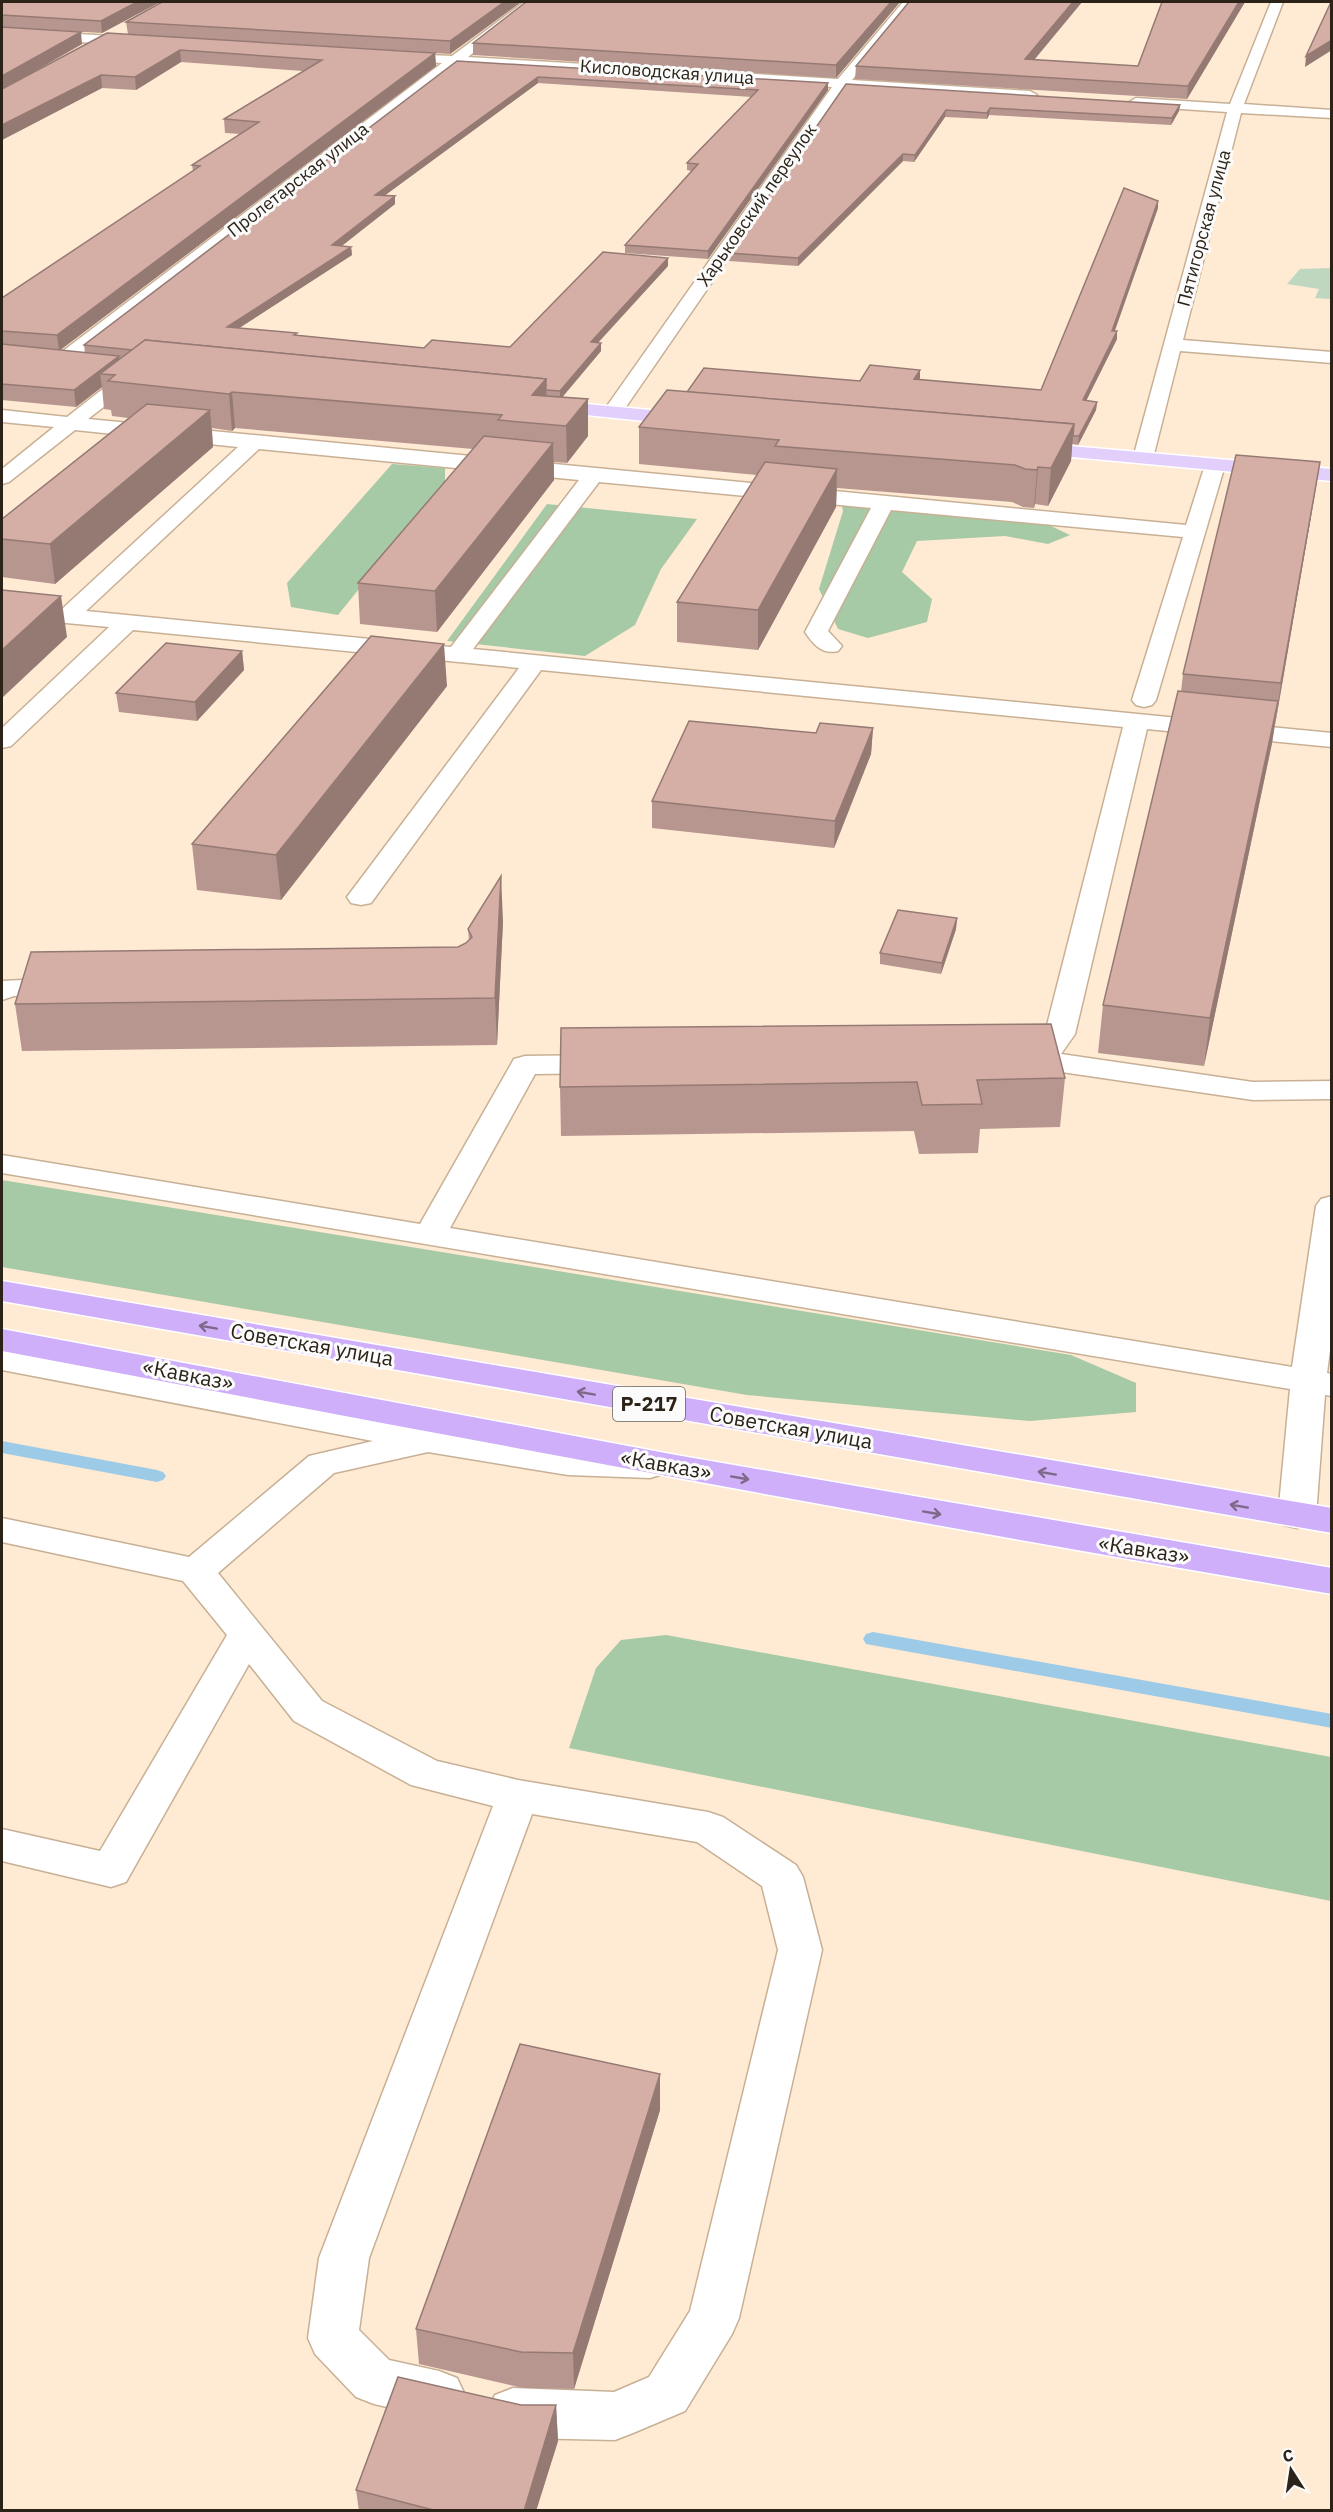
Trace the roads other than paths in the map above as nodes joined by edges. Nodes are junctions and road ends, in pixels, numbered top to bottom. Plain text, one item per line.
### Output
1 (531, 2) edge
2 (909, 2) edge
3 (1277, 2) edge
4 (122, 29) edge
5 (2, 33) edge
6 (102, 40) junction
7 (161, 43) edge
8 (82, 51) edge
9 (372, 55) edge
10 (454, 59) junction
11 (842, 83) junction
12 (1044, 96) edge
13 (1128, 102) edge
14 (1235, 108) junction
15 (1332, 114) edge
16 (1173, 345) junction
17 (44, 356) edge
18 (65, 358) junction
19 (1332, 358) edge
20 (87, 360) edge
21 (121, 364) edge
22 (150, 367) joint
23 (530, 405) edge
24 (612, 413) junction
25 (2, 416) edge
26 (706, 421) edge
27 (72, 422) junction
28 (254, 443) junction
29 (1002, 446) edge
30 (1143, 458) junction
31 (1215, 465) junction
32 (594, 474) junction
33 (1332, 475) edge
34 (2, 478) edge
35 (884, 503) junction
36 (1194, 532) junction
37 (2, 610) edge
38 (68, 616) junction
39 (128, 622) junction
40 (830, 646) dead end
41 (457, 654) junction
42 (535, 662) junction
43 (1140, 710) junction
44 (1332, 740) edge
45 (2, 741) edge
46 (361, 897) dead end
47 (89, 987) edge
48 (2, 992) edge
49 (993, 1060) edge
50 (1041, 1060) junction
51 (633, 1064) edge
52 (1332, 1090) edge
53 (2, 1164) edge
54 (1332, 1206) edge
55 (430, 1236) junction
56 (2, 1291) edge
57 (2, 1340) edge
58 (2, 1359) edge
59 (1320, 1383) edge
60 (432, 1441) junction
61 (676, 1467) junction
62 (1314, 1519) edge
63 (2, 1530) edge
64 (196, 1570) junction
65 (1332, 1581) edge
66 (247, 1633) junction
67 (518, 1796) junction
68 (2, 1845) edge

1 - 10 street, Пролетарская улица
2 - 11 street, Харьковский переулок
3 - 14 street, Пятигорская улица
4 - 6 street
5 - 6 street
6 - 7 street
6 - 8 street
9 - 10 street, Кисловодская улица
10 - 11 street, Кисловодская улица
10 - 18 street, Пролетарская улица
11 - 12 street, Кисловодская улица
11 - 24 street, Харьковский переулок
13 - 14 street
14 - 15 street
14 - 16 street, Пятигорская улица
16 - 19 street
16 - 30 street, Пятигорская улица
17 - 18 main road
18 - 20 main road
21 - 22 main road
22 - 27 street
23 - 24 main road
24 - 26 main road
25 - 27 street
27 - 28 street
27 - 34 street
28 - 32 street
28 - 38 street
29 - 30 main road
30 - 31 main road
31 - 33 main road
31 - 36 street
32 - 35 street
32 - 41 street
35 - 36 street
35 - 40 street
36 - 43 street
37 - 38 street
38 - 39 street
39 - 41 street
39 - 45 street
41 - 42 street
42 - 43 street
42 - 46 street
43 - 44 street
43 - 50 street
47 - 48 street
49 - 50 street
50 - 52 street
51 - 55 street
53 - 55 street
54 - 59 street
55 - 59 street
62 -> 56 highway, Советская улица / Р-217
57 - 61 highway, «Кавказ»
58 - 60 street
59 - 62 street
60 - 61 street
60 - 64 street
61 -> 65 highway, «Кавказ»
63 - 64 street
64 - 66 street
66 - 67 street
66 - 68 street
67 - 67 street

